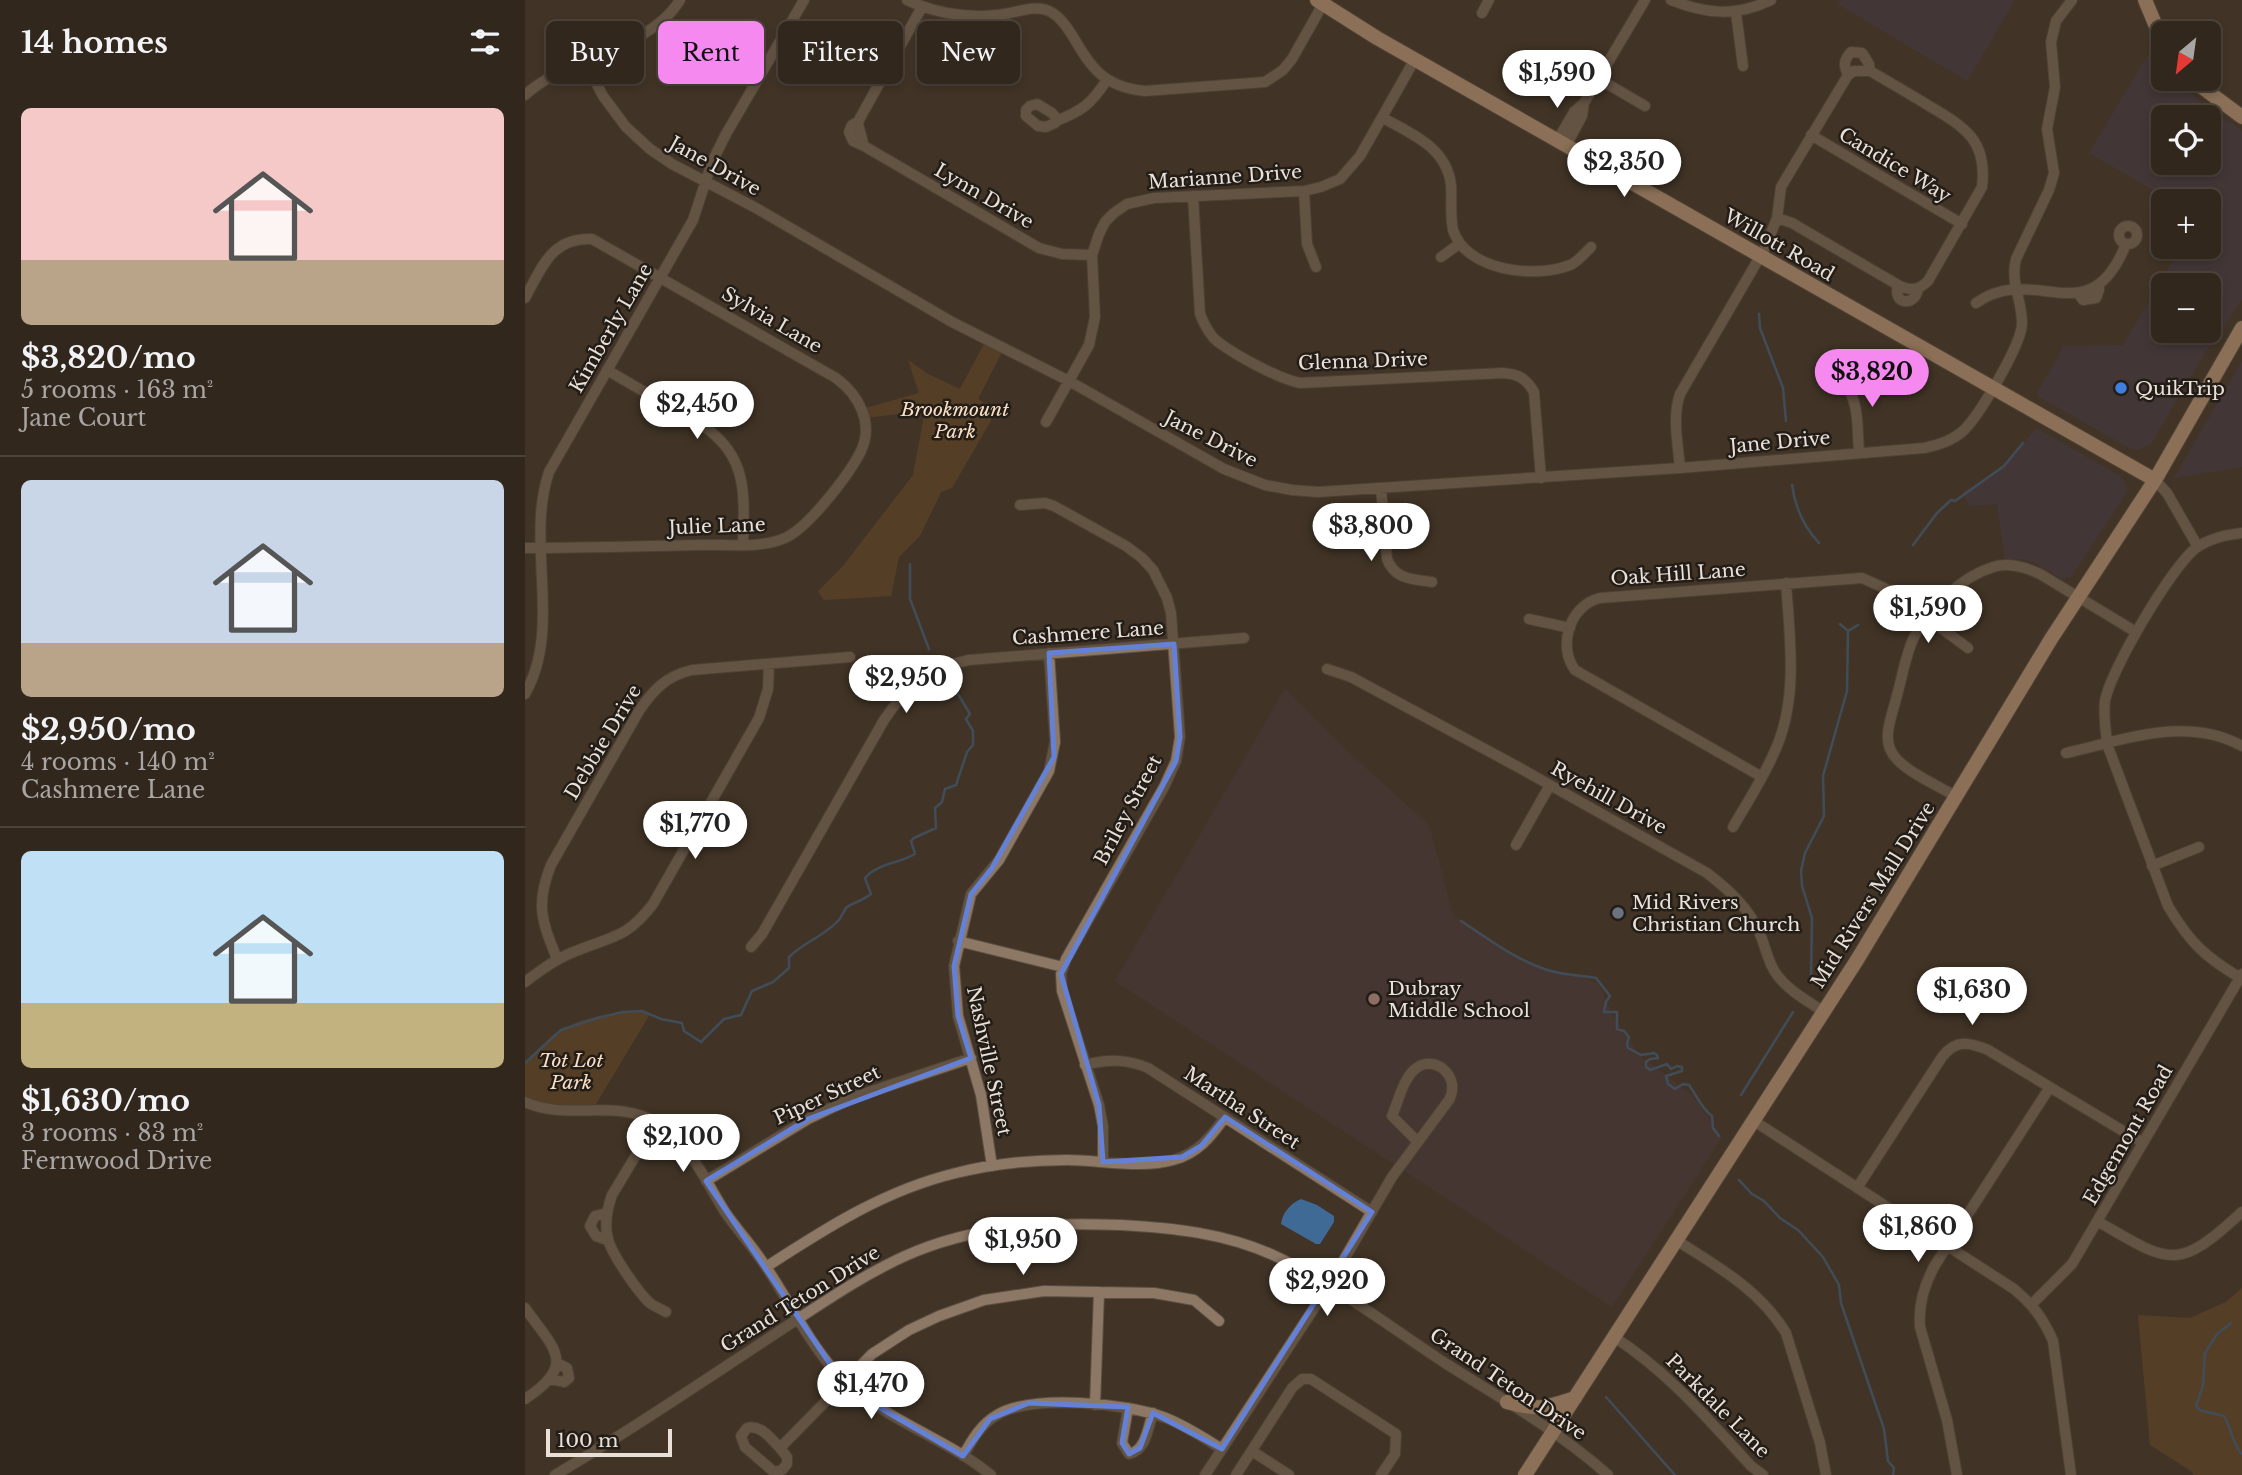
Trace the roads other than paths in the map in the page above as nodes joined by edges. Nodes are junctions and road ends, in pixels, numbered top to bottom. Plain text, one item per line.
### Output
1 (680, 0) edge
2 (804, 0) edge
3 (907, 0) edge
4 (1489, 0) edge
5 (1645, 0) edge
6 (1671, 0) edge
7 (1771, 0) edge
8 (2072, 0) edge
9 (2145, 0) edge
10 (1326, 3) edge
11 (922, 7) junction
12 (1736, 12) junction
13 (1482, 13) dead end
14 (2154, 21) edge
15 (644, 32) edge
16 (1415, 59) junction
17 (1744, 66) dead end
18 (1582, 69) dead end
19 (1870, 71) junction
20 (1848, 75) junction
21 (546, 79) edge
22 (1599, 79) junction
23 (1107, 80) junction
24 (597, 84) edge
25 (2207, 91) edge
26 (525, 95) edge
27 (1645, 106) dead end
28 (1383, 117) junction
29 (2242, 117) edge
30 (1056, 121) dead end
31 (1811, 135) junction
32 (1562, 143) junction
33 (706, 182) junction
34 (1304, 191) junction
35 (1193, 196) junction
36 (1777, 218) junction
37 (1962, 224) junction
38 (1459, 243) junction
39 (2126, 244) dead end
40 (1591, 247) dead end
41 (1092, 255) junction
42 (1759, 256) junction
43 (1441, 257) dead end
44 (1316, 267) dead end
45 (661, 277) junction
46 (2015, 290) junction
47 (525, 298) edge
48 (1976, 303) dead end
49 (2242, 328) edge
50 (607, 370) junction
51 (1069, 381) junction
52 (1843, 381) dead end
53 (1993, 386) junction
54 (859, 402) joint
55 (1046, 422) dead end
56 (1859, 453) junction
57 (1680, 468) junction
58 (1541, 478) junction
59 (2155, 480) junction
60 (1381, 488) junction
61 (1020, 505) dead end
62 (2242, 533) edge
63 (743, 545) junction
64 (2197, 547) junction
65 (525, 548) edge
66 (540, 548) junction
67 (1432, 582) dead end
68 (1786, 583) junction
69 (2078, 597) junction
70 (1926, 617) junction
71 (1529, 620) dead end
72 (1570, 628) junction
73 (2136, 632) junction
74 (1244, 638) dead end
75 (1174, 644) junction
76 (1968, 648) dead end
77 (1049, 653) junction
78 (850, 657) dead end
79 (769, 664) junction
80 (1327, 669) dead end
81 (529, 679) edge
82 (525, 694) edge
83 (2107, 744) junction
84 (2242, 746) edge
85 (2066, 753) dead end
86 (1762, 777) junction
87 (1550, 785) junction
88 (1957, 797) junction
89 (1733, 827) dead end
90 (1516, 845) dead end
91 (2199, 848) dead end
92 (2152, 866) junction
93 (958, 941) junction
94 (751, 947) dead end
95 (557, 959) junction
96 (1062, 967) junction
97 (2241, 977) edge
98 (525, 982) edge
99 (1824, 1012) junction
100 (971, 1058) junction
101 (1085, 1065) junction
102 (2050, 1087) junction
103 (525, 1102) edge
104 (1224, 1117) junction
105 (1754, 1121) junction
106 (656, 1122) junction
107 (1417, 1141) junction
108 (2143, 1143) junction
109 (1103, 1162) junction
110 (992, 1166) junction
111 (706, 1181) junction
112 (1857, 1188) junction
113 (1372, 1212) junction
114 (2242, 1212) edge
115 (607, 1213) junction
116 (2097, 1221) junction
117 (607, 1240) junction
118 (1676, 1240) junction
119 (1947, 1246) junction
120 (766, 1267) junction
121 (1328, 1287) junction
122 (1099, 1292) junction
123 (2032, 1304) junction
124 (525, 1308) edge
125 (666, 1312) dead end
126 (799, 1319) junction
127 (1219, 1321) dead end
128 (1613, 1337) junction
129 (845, 1382) junction
130 (1256, 1398) junction
131 (1575, 1398) junction
132 (525, 1399) edge
133 (1507, 1402) junction
134 (1095, 1405) junction
135 (1128, 1408) junction
136 (1276, 1412) junction
137 (1153, 1413) junction
138 (1553, 1432) junction
139 (780, 1448) junction
140 (1222, 1449) junction
141 (1252, 1451) junction
142 (963, 1455) junction
143 (555, 1475) edge
144 (991, 1475) edge
145 (1205, 1475) edge
146 (1236, 1475) edge
147 (1289, 1475) edge
148 (1381, 1475) edge
149 (1525, 1475) edge
150 (1608, 1475) edge
151 (1763, 1475) edge
152 (1823, 1475) edge
153 (1958, 1475) edge
154 (2071, 1475) edge

1 - 15 street
2 - 33 street, Kimberly Lane
3 - 11 street
4 - 13 street
5 - 22 street
6 - 12 street
7 - 12 street
8 - 46 street, Jane Drive
9 - 14 main road
10 - 16 main road, Willott Road
10 - 23 street
11 - 23 street
11 - 41 street, Lynn Drive
12 - 17 street
16 - 28 street, Marianne Drive
16 - 32 main road, Willott Road
18 - 22 street
19 - 20 street
19 - 20 street
19 - 37 street
20 - 31 street
21 - 26 street
22 - 27 street
22 - 32 street
23 - 30 street
24 - 33 street, Jane Drive
25 - 29 main road
28 - 34 street, Marianne Drive
28 - 38 street
31 - 36 street
31 - 37 street, Candice Way
32 - 42 main road, Willott Road
33 - 45 street, Kimberly Lane
33 - 51 street, Jane Drive
34 - 35 street, Marianne Drive
34 - 44 street
35 - 41 street, Marianne Drive
35 - 58 street, Glenna Drive
36 - 37 street
36 - 42 street
38 - 40 street
38 - 43 street
39 - 46 street
41 - 51 street, Marianne Drive
42 - 53 main road, Willott Road
42 - 57 street
45 - 47 street, Sylvia Lane
45 - 50 street, Kimberly Lane
45 - 54 street, Sylvia Lane
46 - 48 street
46 - 53 street, Jane Drive
49 - 59 main road, Mid Rivers Mall Drive
50 - 63 street
50 - 66 street, Kimberly Lane
51 - 55 street, Marianne Drive
51 - 60 street, Jane Drive
52 - 56 street
53 - 56 street, Jane Drive
53 - 59 main road, Willott Road
54 - 63 street, Julie Lane
56 - 57 street, Jane Drive
57 - 58 street, Jane Drive
58 - 60 street, Jane Drive
59 - 64 street, Willott Road
59 - 69 main road, Mid Rivers Mall Drive
60 - 67 street
61 - 75 street, Briley Street
62 - 64 street
63 - 66 street, Julie Lane
64 - 73 street
65 - 66 street, Julie Lane
66 - 81 street, Kimberly Lane
68 - 70 street, Oak Hill Lane
68 - 72 street, Oak Hill Lane
68 - 86 street
69 - 70 street
69 - 73 street
69 - 88 main road, Mid Rivers Mall Drive
70 - 76 street, Oak Hill Lane
70 - 88 street
71 - 72 street
72 - 86 street
73 - 83 street
74 - 75 street, Cashmere Lane
75 - 77 street, Cashmere Lane
75 - 96 street, Briley Street
77 - 93 street, Nashville Street
77 - 94 street, Cashmere Lane
78 - 79 street, Debbie Drive
79 - 95 street
79 - 95 street, Debbie Drive
80 - 87 street, Ryehill Drive
81 - 82 street, Kimberly Lane
83 - 84 street
83 - 85 street
83 - 92 street
86 - 89 street
87 - 90 street
87 - 99 street, Ryehill Drive
88 - 99 main road, Mid Rivers Mall Drive
91 - 92 street
92 - 97 street
93 - 96 street
93 - 100 street, Nashville Street
95 - 98 street
96 - 101 street
97 - 108 street, Edgemont Road
99 - 105 main road, Mid Rivers Mall Drive
100 - 110 street, Nashville Street
100 - 111 street, Piper Street
101 - 104 street, Martha Street
101 - 109 street
102 - 108 street
102 - 112 street
102 - 119 street
103 - 106 street
104 - 109 street
104 - 113 street, Martha Street
105 - 112 street
105 - 118 main road, Mid Rivers Mall Drive
106 - 111 street
106 - 115 street
107 - 107 street
107 - 113 street
108 - 116 street, Edgemont Road
109 - 110 street
110 - 120 street
111 - 120 street
112 - 119 street
113 - 121 street
114 - 116 street
115 - 117 street
115 - 117 street
116 - 123 street, Edgemont Road
117 - 125 street
118 - 128 main road, Mid Rivers Mall Drive
118 - 152 street
119 - 123 street
119 - 153 street
120 - 126 street
121 - 126 street, Grand Teton Drive
121 - 130 street
121 - 133 street, Grand Teton Drive
122 - 127 street
122 - 129 street
122 - 134 street
123 - 154 street
124 - 132 street
126 - 129 street
126 - 143 street, Grand Teton Drive
128 - 131 main road, Mid Rivers Mall Drive
128 - 151 street, Parkdale Lane
129 - 139 street
129 - 142 street
130 - 136 street
130 - 140 street
131 - 133 main road
131 - 138 main road, Mid Rivers Mall Drive
133 - 138 street, Grand Teton Drive
134 - 135 street
134 - 142 street
135 - 137 street
135 - 137 street
136 - 141 street
136 - 148 street
137 - 140 street
138 - 149 main road, Mid Rivers Mall Drive
138 - 150 street, Grand Teton Drive
139 - 139 street
140 - 145 street
141 - 146 street
141 - 147 street
142 - 144 street

